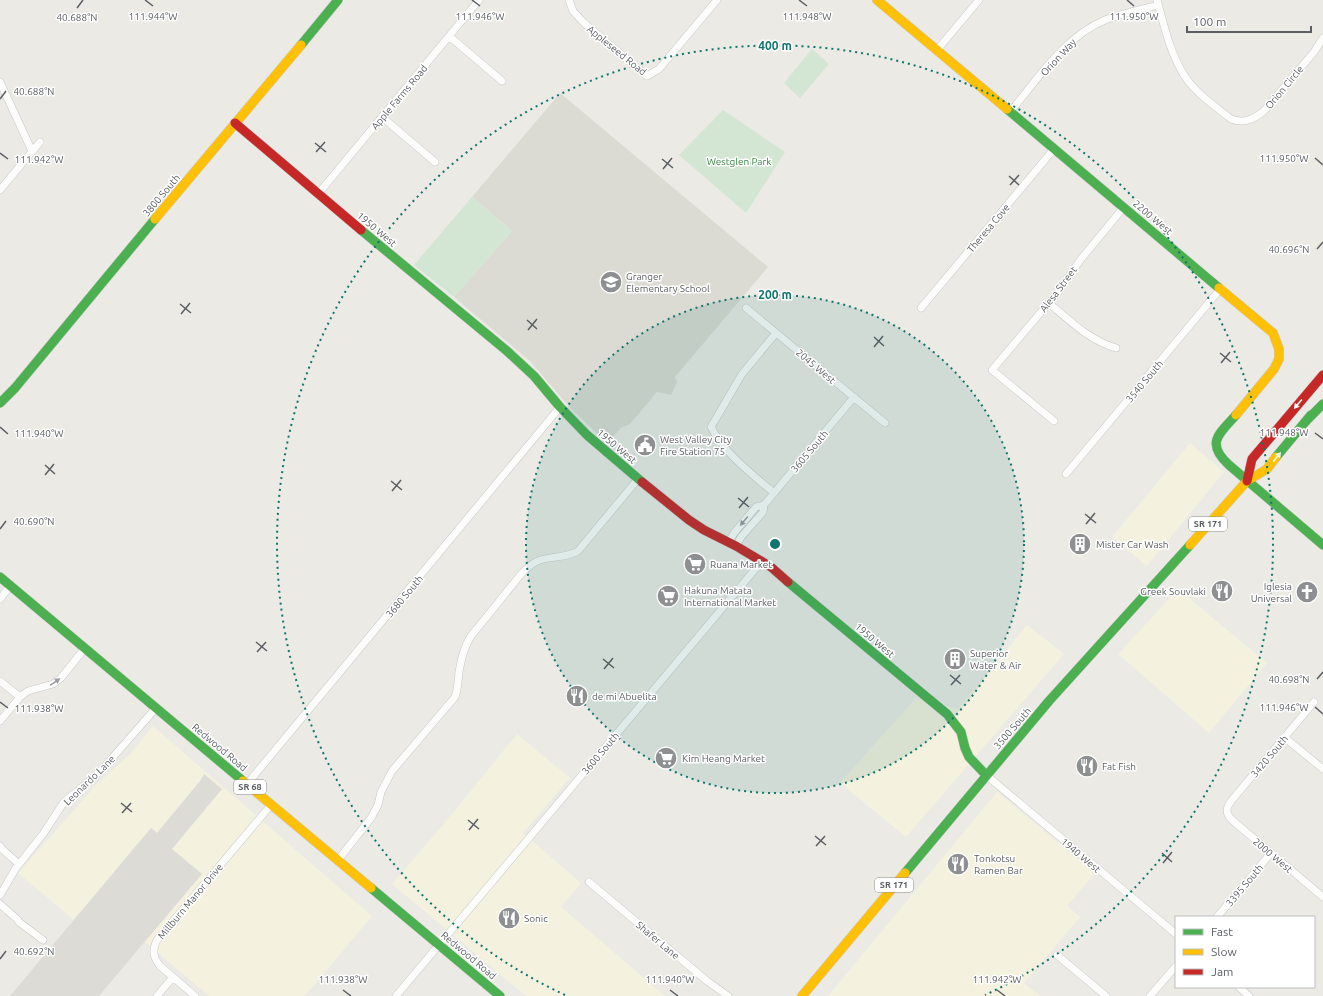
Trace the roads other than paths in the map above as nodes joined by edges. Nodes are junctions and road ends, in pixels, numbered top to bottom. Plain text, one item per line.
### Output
1 (338, 0) edge
2 (479, 0) edge
3 (568, 0) edge
4 (715, 0) edge
5 (877, 0) edge
6 (979, 0) edge
7 (1158, 3) edge
8 (449, 36) junction
9 (1323, 38) edge
10 (937, 50) junction
11 (502, 81) dead end
12 (0, 82) edge
13 (1010, 112) junction
14 (382, 117) junction
15 (235, 123) junction
16 (40, 142) dead end
17 (1054, 149) junction
18 (32, 151) junction
19 (435, 162) dead end
20 (0, 190) edge
21 (318, 194) junction
22 (1124, 207) junction
23 (1221, 288) junction
24 (1049, 303) junction
25 (746, 308) dead end
26 (921, 308) dead end
27 (776, 333) junction
28 (1116, 348) dead end
29 (1323, 375) edge
30 (854, 397) junction
31 (1323, 402) edge
32 (0, 403) edge
33 (560, 407) junction
34 (1054, 421) dead end
35 (885, 423) dead end
36 (1066, 474) dead end
37 (638, 479) junction
38 (1246, 480) junction
39 (774, 493) junction
40 (733, 544) junction
41 (1323, 545) edge
42 (762, 561) junction
43 (0, 577) edge
44 (10, 586) junction
45 (0, 599) edge
46 (85, 648) junction
47 (0, 681) edge
48 (20, 697) junction
49 (1314, 702) dead end
50 (156, 708) junction
51 (0, 721) edge
52 (1284, 737) junction
53 (1323, 769) edge
54 (986, 775) junction
55 (247, 784) junction
56 (271, 805) junction
57 (1227, 811) joint
58 (0, 846) edge
59 (1270, 853) junction
60 (338, 860) junction
61 (19, 864) junction
62 (589, 882) dead end
63 (0, 895) edge
64 (1323, 897) edge
65 (0, 904) edge
66 (1218, 916) edge
67 (1175, 933) edge
68 (43, 940) dead end
69 (439, 945) junction
70 (1057, 954) dead end
71 (1175, 967) edge
72 (173, 977) junction
73 (1240, 988) edge
74 (157, 996) edge
75 (195, 996) edge
76 (396, 996) edge
77 (500, 996) edge
78 (728, 996) edge
79 (802, 996) edge
80 (1106, 996) edge
81 (1150, 996) edge
82 (1249, 996) edge

1 - 15 main road, 3800 South
2 - 8 street, Apple Farms Road
3 - 4 street, Appleseed Road
5 - 10 main road, 2200 West
6 - 10 street
7 - 9 street, Orion Circle
7 - 13 street, Orion Way
8 - 11 street
8 - 14 street, Apple Farms Road
10 - 13 main road, 2200 West
12 - 18 street
13 - 17 main road, 2200 West
14 - 19 street
14 - 21 street, Apple Farms Road
15 - 21 main road, 1950 West
15 - 32 main road, 3800 South
16 - 18 street
17 - 22 main road, 2200 West
17 - 26 street, Theresa Cove
18 - 20 street
21 - 33 main road, 1950 West
22 - 23 main road, 2200 West
22 - 24 street, Alesa Street
23 - 36 street, 3540 South
23 - 38 main road, 2200 West
24 - 28 street
24 - 34 street, Alesa Street
25 - 27 street, 2045 West
27 - 30 street, 2045 West
27 - 39 street
29 -> 38 main road, 3500 South / SR 171
30 - 35 street, 2045 West
30 - 39 street, 3605 South
38 -> 31 main road, 3500 South / SR 171
33 - 37 main road, 1950 West
33 - 55 street, 3680 South
37 - 40 main road, 1950 West
37 - 60 street
38 - 41 main road
38 - 54 main road, 3500 South / SR 171
39 - 40 street, 3605 South
40 - 42 main road, 1950 West
42 - 54 main road, 1950 West
42 - 69 street, 3600 South
43 - 44 main road, Redwood Road / SR 68
44 - 45 street
44 - 46 main road, Redwood Road / SR 68
48 -> 46 street
46 - 50 main road, Redwood Road / SR 68
47 - 48 street
48 - 51 street
49 - 52 street, 3420 South
50 - 55 main road, Redwood Road / SR 68
50 - 61 street, Leonardo Lane
52 - 53 street
52 - 57 street, 3420 South
54 - 67 street, 1940 West
54 - 79 main road, 3500 South / SR 171
55 - 56 main road, Redwood Road / SR 68
56 - 60 main road, Redwood Road / SR 68
56 - 72 street, Millburn Manor Drive
57 - 59 street, 2000 West
58 - 61 street
59 - 64 street, 2000 West
59 - 66 street, 3395 South
60 - 69 main road, Redwood Road / SR 68
61 - 63 street, Leonardo Lane
62 - 78 street, Shafer Lane
65 - 68 street
69 - 76 street, 3600 South
69 - 77 main road, Redwood Road / SR 68
70 - 80 street
71 - 81 street
72 - 74 street
72 - 75 street, Millburn Manor Drive
73 - 82 street

